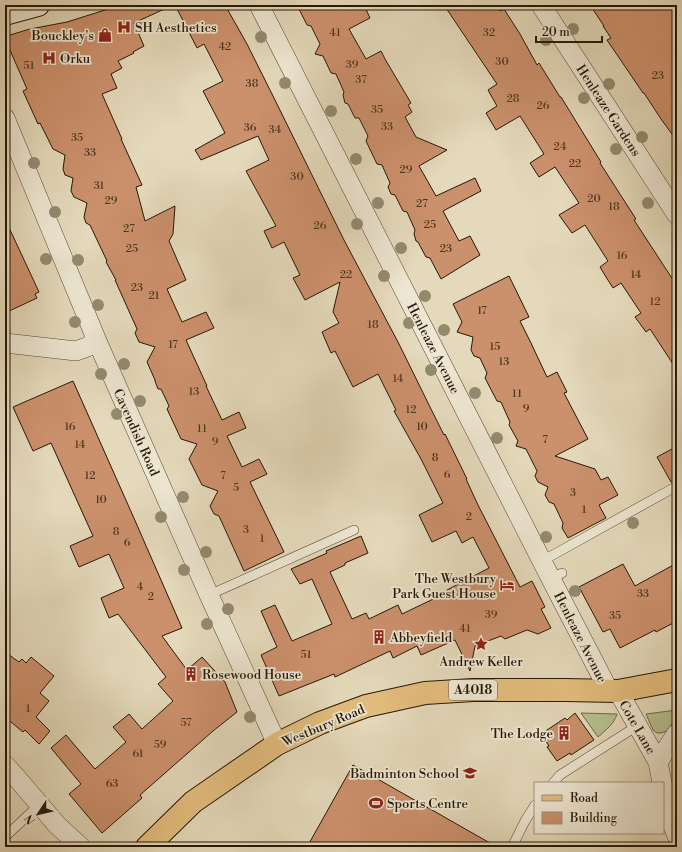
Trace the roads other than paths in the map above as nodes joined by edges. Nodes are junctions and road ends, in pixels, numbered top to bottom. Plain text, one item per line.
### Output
1 (38, 5) edge
2 (259, 5) edge
3 (541, 5) edge
4 (5, 14) edge
5 (5, 118) edge
6 (677, 215) edge
7 (97, 341) junction
8 (5, 343) edge
9 (677, 486) edge
10 (354, 530) dead end
11 (542, 561) junction
12 (209, 595) junction
13 (677, 680) edge
14 (613, 691) junction
15 (637, 726) junction
16 (677, 733) edge
17 (277, 744) junction
18 (658, 762) junction
19 (5, 765) edge
20 (554, 782) edge
21 (662, 782) edge
22 (664, 791) edge
23 (40, 804) junction
24 (534, 806) edge
25 (57, 825) junction
26 (5, 833) edge
27 (677, 836) edge
28 (70, 847) edge
29 (81, 847) edge
30 (147, 847) edge
31 (512, 847) edge

1 - 4 main road
2 - 11 street, Henleaze Avenue
3 - 6 street, Henleaze Gardens
5 - 7 street, Cavendish Road
7 - 8 street
7 - 12 street, Cavendish Road
9 - 11 lane
10 - 12 lane
11 - 14 street, Henleaze Avenue
12 - 17 street, Cavendish Road
13 - 14 main road, Westbury Road / A4018
14 - 15 street, Cote Lane
14 - 17 main road, Westbury Road / A4018
15 - 18 street, Cote Lane
15 - 20 lane
16 - 18 street, Cote Lane
17 - 30 main road, Westbury Road / A4018
18 - 21 street, Cote Lane
19 - 23 street
22 - 27 street
23 - 25 street
23 - 26 lane
24 - 31 lane
25 - 28 street
25 - 29 street

